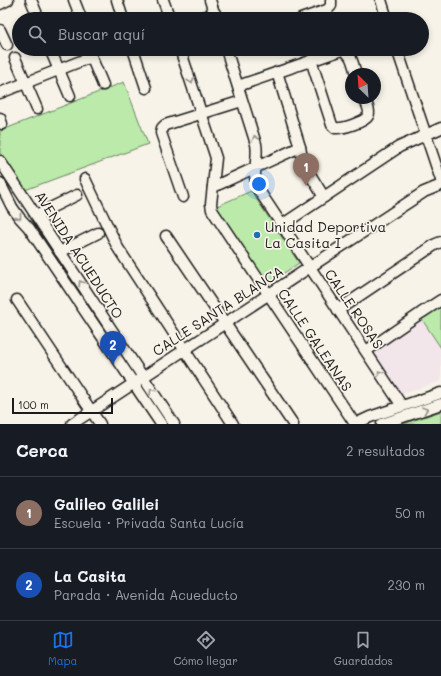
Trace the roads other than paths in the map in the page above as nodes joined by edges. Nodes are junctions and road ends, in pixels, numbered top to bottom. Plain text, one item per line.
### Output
1 (8, 0) edge
2 (31, 0) edge
3 (74, 0) edge
4 (117, 0) edge
5 (163, 0) edge
6 (210, 0) edge
7 (331, 0) edge
8 (381, 0) edge
9 (0, 4) edge
10 (36, 12) edge
11 (79, 12) edge
12 (121, 12) edge
13 (167, 12) edge
14 (214, 12) edge
15 (321, 12) edge
16 (385, 12) edge
17 (0, 30) edge
18 (7, 45) dead end
19 (53, 56) edge
20 (85, 56) edge
21 (91, 56) edge
22 (135, 56) edge
23 (182, 56) edge
24 (228, 56) edge
25 (323, 56) edge
26 (350, 56) edge
27 (399, 56) edge
28 (14, 58) dead end
29 (311, 60) junction
30 (354, 68) edge
31 (59, 70) junction
32 (277, 72) junction
33 (25, 83) junction
34 (103, 85) dead end
35 (238, 86) junction
36 (146, 88) dead end
37 (0, 93) edge
38 (70, 96) dead end
39 (242, 101) junction
40 (366, 104) edge
41 (36, 109) dead end
42 (202, 113) junction
43 (441, 128) edge
44 (426, 135) junction
45 (300, 147) junction
46 (0, 161) edge
47 (256, 168) junction
48 (4, 174) edge
49 (85, 179) dead end
50 (441, 180) edge
51 (0, 183) edge
52 (441, 186) edge
53 (213, 187) junction
54 (78, 195) dead end
55 (184, 197) dead end
56 (324, 197) junction
57 (4, 200) edge
58 (36, 215) junction
59 (282, 225) junction
60 (98, 233) dead end
61 (166, 236) dead end
62 (441, 242) edge
63 (60, 252) junction
64 (310, 267) junction
65 (269, 294) junction
66 (17, 300) dead end
67 (441, 300) edge
68 (338, 310) junction
69 (225, 323) junction
70 (184, 350) junction
71 (366, 351) junction
72 (139, 380) junction
73 (441, 393) edge
74 (441, 404) edge
75 (402, 406) junction
76 (91, 412) junction
77 (72, 424) edge
78 (100, 424) edge
79 (161, 424) edge
80 (174, 424) edge
81 (233, 424) edge
82 (293, 424) edge
83 (355, 424) edge
84 (382, 424) edge

1 - 9 street
2 - 10 street
3 - 11 street
4 - 12 street
5 - 13 street
6 - 14 street
7 - 15 street
8 - 16 street
17 - 18 street
19 - 31 street
20 - 31 street
21 - 34 street
22 - 36 street
23 -> 42 street, CALLE GALEANAS
24 - 35 street, CALLE ROSAS
25 - 29 street
26 - 30 street
27 - 44 street
28 - 33 street
29 - 32 street
29 - 40 street
31 - 33 street
31 - 38 street
32 - 35 street
32 - 45 street
33 - 37 street
33 - 41 street
35 - 39 street, CALLE ROSAS
39 - 42 street
47 -> 39 street, CALLE ROSAS
42 - 53 street, CALLE GALEANAS
42 - 55 street
43 - 44 street
44 - 50 street
44 - 56 street
45 - 47 street
45 - 56 street
46 - 48 street, AVENIDA ACUEDUCTO
47 - 53 street
47 - 59 street, CALLE ROSAS
48 - 58 street, AVENIDA ACUEDUCTO
49 - 70 street
51 - 57 street, AVENIDA ACUEDUCTO
52 - 64 street, CALLE SANTA BLANCA
53 - 65 street, CALLE GALEANAS
54 - 58 street
56 - 59 street
57 -> 72 street, AVENIDA ACUEDUCTO
58 - 63 street, AVENIDA ACUEDUCTO
59 - 64 street, CALLE ROSAS
60 - 63 street
61 - 69 street
62 - 68 street
72 -> 63 street, AVENIDA ACUEDUCTO
64 - 65 street, CALLE SANTA BLANCA
64 - 68 street, CALLE ROSAS
65 - 69 street, CALLE SANTA BLANCA
65 - 83 street, CALLE GALEANAS
66 - 76 street
67 - 71 street
68 - 71 street, CALLE ROSAS
69 - 70 street, CALLE SANTA BLANCA
69 - 82 street
70 - 72 street, CALLE SANTA BLANCA
70 - 81 street
75 -> 71 street, CALLE ROSAS
72 - 76 street, CALLE SANTA BLANCA
72 - 79 street, AVENIDA ACUEDUCTO
80 -> 72 street, AVENIDA ACUEDUCTO
73 - 75 street
84 -> 74 street
75 - 83 street
76 - 77 street, CALLE SANTA BLANCA
76 - 78 street

